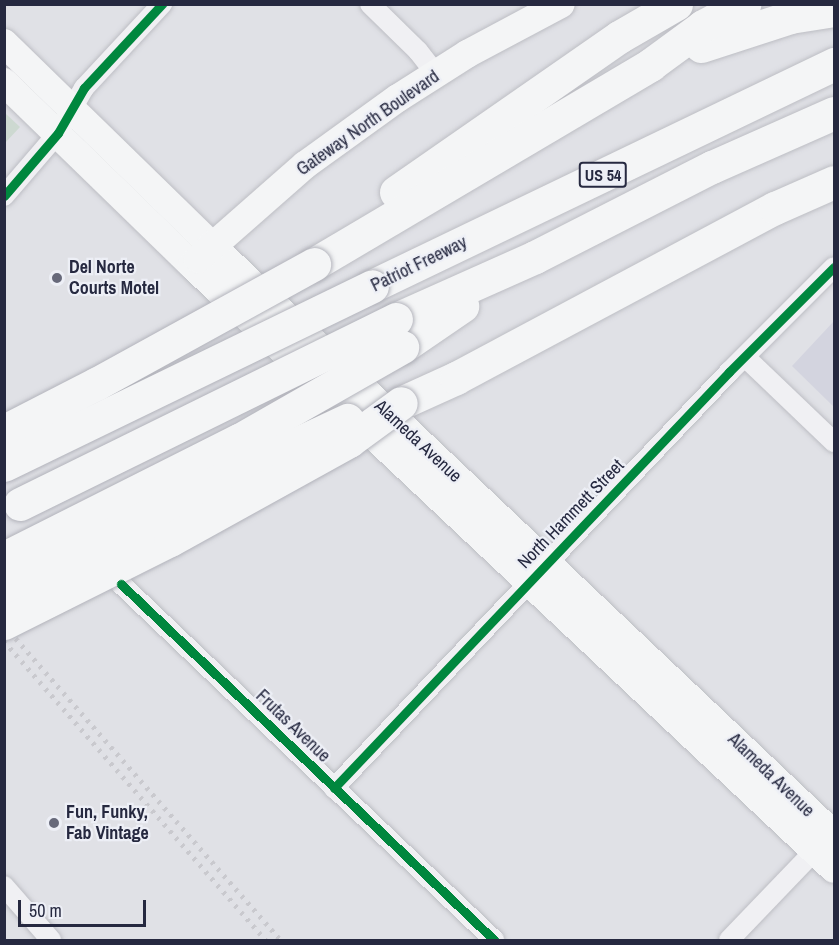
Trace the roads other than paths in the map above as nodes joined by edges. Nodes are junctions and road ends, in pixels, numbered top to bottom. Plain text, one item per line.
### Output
1 (162, 4) edge
2 (370, 4) edge
3 (561, 4) edge
4 (676, 4) edge
5 (744, 4) edge
6 (834, 10) edge
7 (4, 43) edge
8 (834, 64) edge
9 (650, 65) junction
10 (436, 74) junction
11 (4, 82) edge
12 (71, 108) junction
13 (834, 113) edge
14 (58, 133) junction
15 (834, 182) edge
16 (4, 196) edge
17 (211, 245) junction
18 (309, 256) junction
19 (192, 265) junction
20 (834, 267) edge
21 (399, 333) junction
22 (746, 358) junction
23 (400, 403) junction
24 (4, 409) edge
25 (4, 431) edge
26 (834, 442) edge
27 (4, 465) edge
28 (10, 509) edge
29 (4, 558) edge
30 (538, 572) junction
31 (121, 584) dead end
32 (4, 588) edge
33 (4, 623) edge
34 (334, 788) junction
35 (830, 844) edge
36 (4, 886) edge
37 (51, 940) edge
38 (494, 940) edge
39 (729, 940) edge

1 - 12 street
2 - 10 street
3 - 10 main road, Gateway North Boulevard
4 - 18 highway
5 - 9 highway
6 - 9 highway
7 - 12 main road, Alameda Avenue
8 - 27 highway, Patriot Freeway / US 54, bridge
9 - 18 highway
10 - 17 main road, Gateway North Boulevard
11 - 14 main road, Alameda Avenue
12 - 14 street
12 - 17 main road, Alameda Avenue
13 - 21 highway, US 54
14 - 16 street
14 - 19 main road, Alameda Avenue
15 - 23 highway
17 - 19 main road, Gateway North Boulevard
17 - 30 main road, Alameda Avenue
18 - 24 highway
18 - 25 highway, bridge
19 - 30 main road, Alameda Avenue
20 - 22 street, North Hammett Street
21 - 28 highway, bridge
21 - 29 highway, bridge
22 - 26 street
22 - 30 street, North Hammett Street
23 - 32 highway, bridge
23 - 33 highway, bridge
30 - 34 street, North Hammett Street
30 - 35 main road, Alameda Avenue
31 - 34 street, Frutas Avenue
34 - 38 street, Frutas Avenue
35 - 39 street
36 - 37 street

